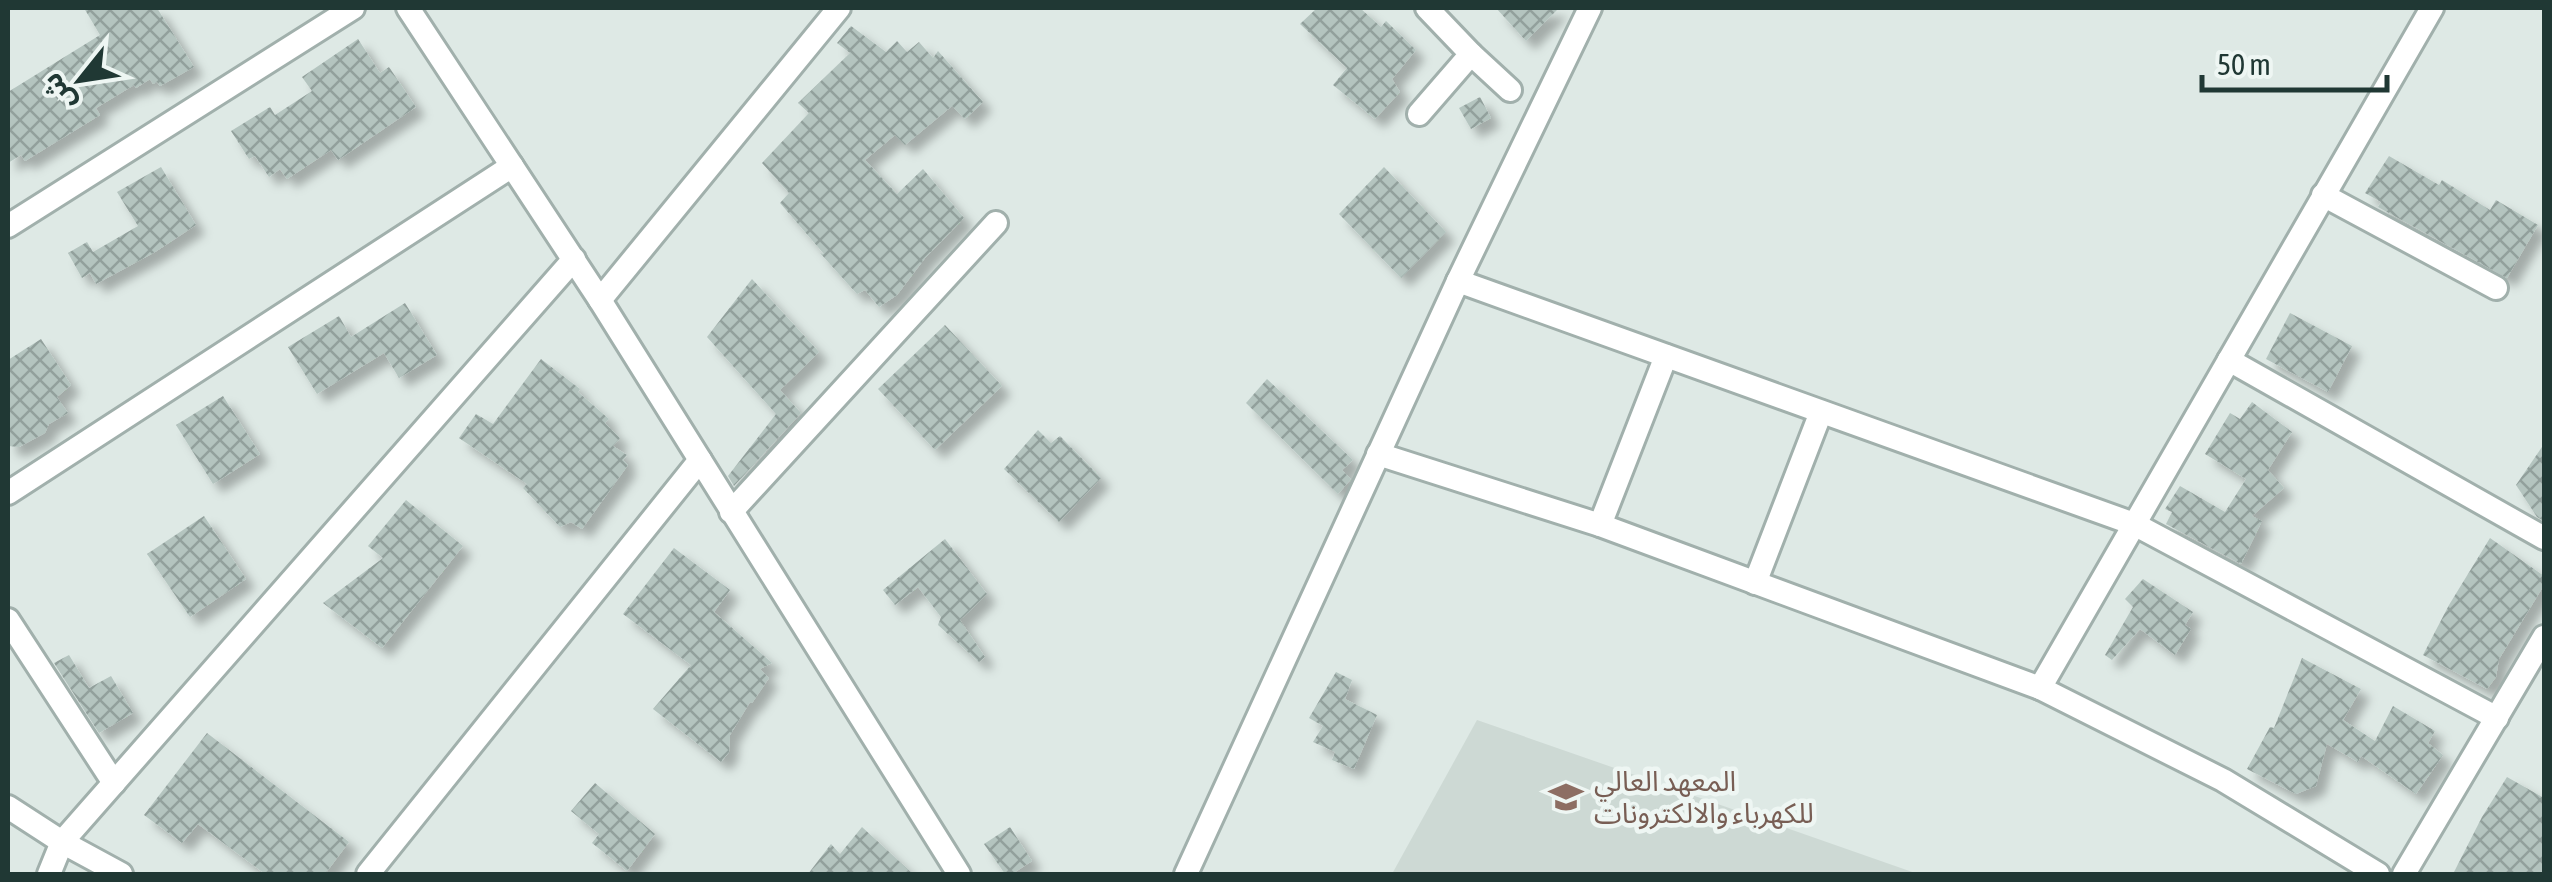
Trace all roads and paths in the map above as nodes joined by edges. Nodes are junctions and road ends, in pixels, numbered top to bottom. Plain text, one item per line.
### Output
1 (353, 8) edge
2 (408, 8) edge
3 (839, 8) edge
4 (1427, 8) edge
5 (1590, 8) edge
6 (2432, 8) edge
7 (1472, 54) junction
8 (1510, 90) dead end
9 (1419, 114) dead end
10 (512, 166) junction
11 (2323, 195) junction
12 (996, 223) dead end
13 (8, 226) edge
14 (574, 259) junction
15 (1458, 282) junction
16 (2496, 288) dead end
17 (600, 300) junction
18 (1666, 356) junction
19 (2229, 360) junction
20 (1820, 412) junction
21 (1378, 454) junction
22 (700, 460) junction
23 (8, 492) edge
24 (731, 512) junction
25 (2134, 524) junction
26 (1600, 525) junction
27 (2544, 538) edge
28 (1755, 583) junction
29 (8, 620) edge
30 (2544, 638) edge
31 (2040, 688) junction
32 (2497, 718) junction
33 (114, 783) junction
34 (8, 807) edge
35 (62, 842) junction
36 (956, 873) edge
37 (49, 874) edge
38 (120, 874) edge
39 (368, 874) edge
40 (1186, 874) edge
41 (2378, 874) edge
42 (2404, 874) edge

1 - 13 street
2 - 10 street
3 - 17 street
4 - 7 street
5 - 15 street
6 - 11 street
7 - 8 street
7 - 9 street
10 - 14 street
10 - 23 street
11 - 16 street
11 - 19 street
12 - 24 street
14 - 17 street
14 - 33 street
15 - 18 street
15 - 21 street
17 - 22 street
18 - 20 street
18 - 26 street
19 - 25 street
19 - 27 street
20 - 25 street
20 - 28 street
21 - 26 street
21 - 40 street
22 - 24 street
22 - 39 street
24 - 36 street
25 - 31 street
25 - 32 street
26 - 28 street
28 - 31 street
29 - 33 street
30 - 32 street
31 - 41 street
32 - 42 street
33 - 35 street
34 - 35 street
35 - 37 street
35 - 38 street

